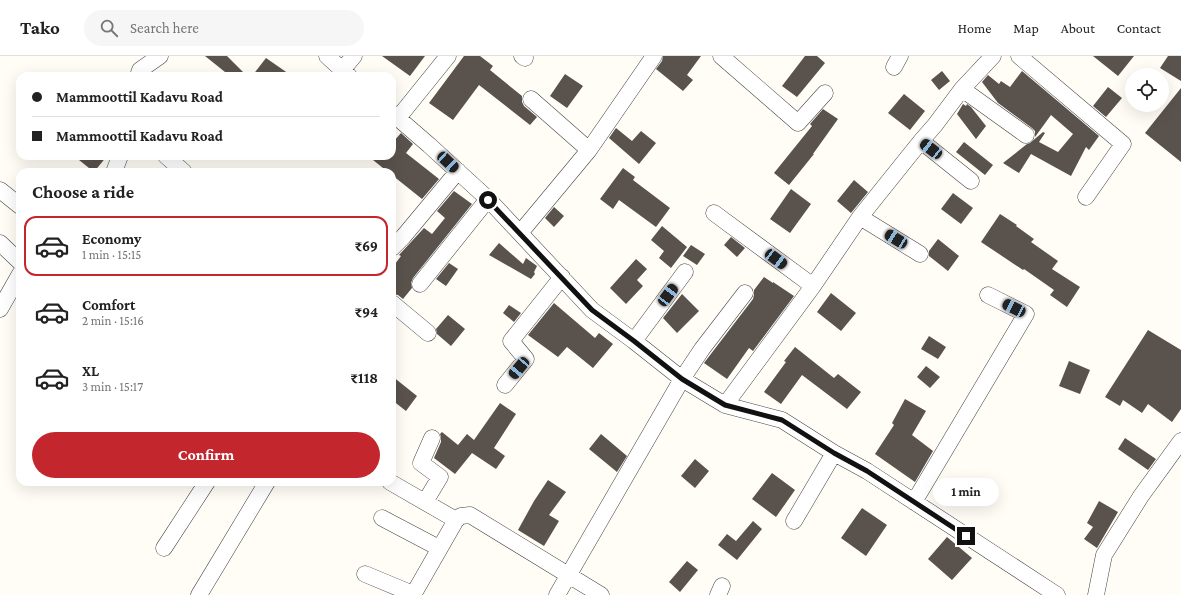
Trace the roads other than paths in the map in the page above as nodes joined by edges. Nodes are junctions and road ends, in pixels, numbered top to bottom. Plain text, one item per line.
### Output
1 (160, 56) edge
2 (327, 56) edge
3 (354, 56) edge
4 (448, 56) edge
5 (654, 56) edge
6 (721, 56) edge
7 (993, 56) edge
8 (1019, 56) edge
9 (139, 72) edge
10 (345, 72) edge
11 (346, 72) edge
12 (962, 89) junction
13 (825, 93) dead end
14 (531, 99) dead end
15 (396, 114) edge
16 (396, 116) edge
17 (1026, 135) dead end
18 (921, 141) junction
19 (590, 150) junction
20 (170, 160) edge
21 (180, 168) edge
22 (458, 171) junction
23 (971, 181) dead end
24 (0, 190) edge
25 (1086, 197) dead end
26 (488, 200) junction
27 (16, 203) edge
28 (714, 212) dead end
29 (860, 217) junction
30 (520, 233) junction
31 (0, 243) edge
32 (396, 244) edge
33 (920, 254) dead end
34 (16, 258) edge
35 (685, 272) dead end
36 (562, 277) junction
37 (16, 281) edge
38 (420, 284) dead end
39 (813, 286) junction
40 (745, 293) dead end
41 (988, 295) dead end
42 (396, 306) edge
43 (0, 309) edge
44 (428, 333) dead end
45 (634, 341) junction
46 (682, 379) junction
47 (505, 385) dead end
48 (725, 405) junction
49 (432, 438) dead end
50 (1181, 441) edge
51 (834, 453) junction
52 (396, 485) edge
53 (204, 486) edge
54 (265, 486) edge
55 (425, 502) junction
56 (914, 502) junction
57 (382, 518) dead end
58 (456, 520) junction
59 (794, 521) dead end
60 (164, 548) dead end
61 (439, 548) junction
62 (365, 574) dead end
63 (568, 574) junction
64 (413, 594) edge
65 (199, 595) edge
66 (556, 595) edge
67 (601, 595) edge
68 (1057, 595) edge
69 (1096, 595) edge

1 - 9 street
2 - 10 street
3 - 11 street
4 - 15 street
5 - 19 street
6 - 13 street
7 - 12 street
8 - 25 street
12 - 17 street
12 - 18 street
14 - 19 street
16 - 22 street
18 - 23 street
18 - 29 street
19 - 30 street
20 - 21 street
22 - 26 street
22 - 32 street
24 - 27 street
26 - 30 street
26 - 38 street
28 - 39 street
29 - 33 street
29 - 39 street
30 - 36 street
31 - 34 street
35 - 45 street
36 - 45 street
36 - 47 street
37 - 43 street
39 - 48 street
40 - 46 street
41 - 56 street
42 - 44 street
45 - 46 street
46 - 48 street
46 - 63 street
48 - 51 street
49 - 55 street
50 - 69 street
51 - 56 street
51 - 59 street
52 - 55 street
53 - 60 street
54 - 65 street
55 - 58 street
56 - 68 street
57 - 61 street
58 - 61 street
58 - 63 street
61 - 64 street
62 - 64 street
63 - 66 street
63 - 67 street

